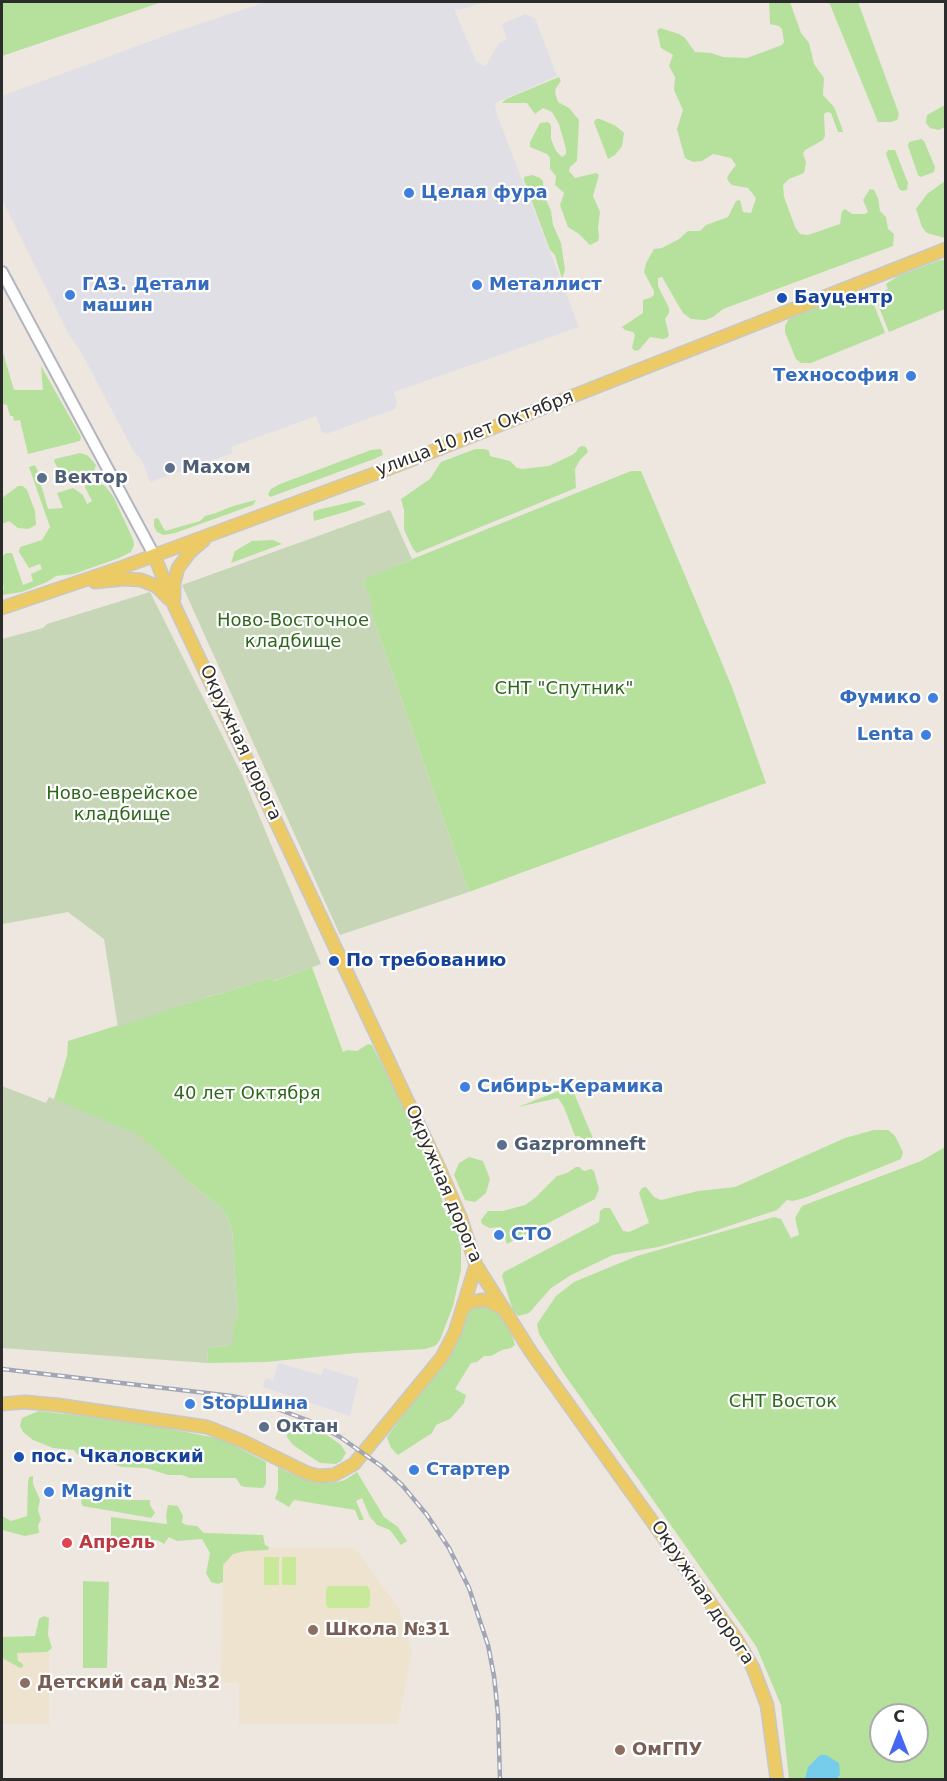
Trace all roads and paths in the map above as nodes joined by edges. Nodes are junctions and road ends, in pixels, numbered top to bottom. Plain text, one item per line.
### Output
1 (945, 249) edge
2 (2, 272) edge
3 (218, 531) junction
4 (154, 555) junction
5 (78, 582) junction
6 (174, 604) junction
7 (2, 608) edge
8 (476, 1265) junction
9 (502, 1308) junction
10 (462, 1309) junction
11 (2, 1404) edge
12 (777, 1779) edge

1 - 3 main road, улица 10 лет Октября
2 - 4 street
3 - 4 main road, улица 10 лет Октября
3 - 6 main road
4 - 5 main road, улица 10 лет Октября
4 - 6 main road, Окружная дорога
5 - 6 main road
5 - 7 main road, улица 10 лет Октября
6 - 8 main road, Окружная дорога
8 - 9 main road, Окружная дорога
8 - 10 main road
9 - 10 main road
9 - 12 main road, Окружная дорога
10 - 11 main road

